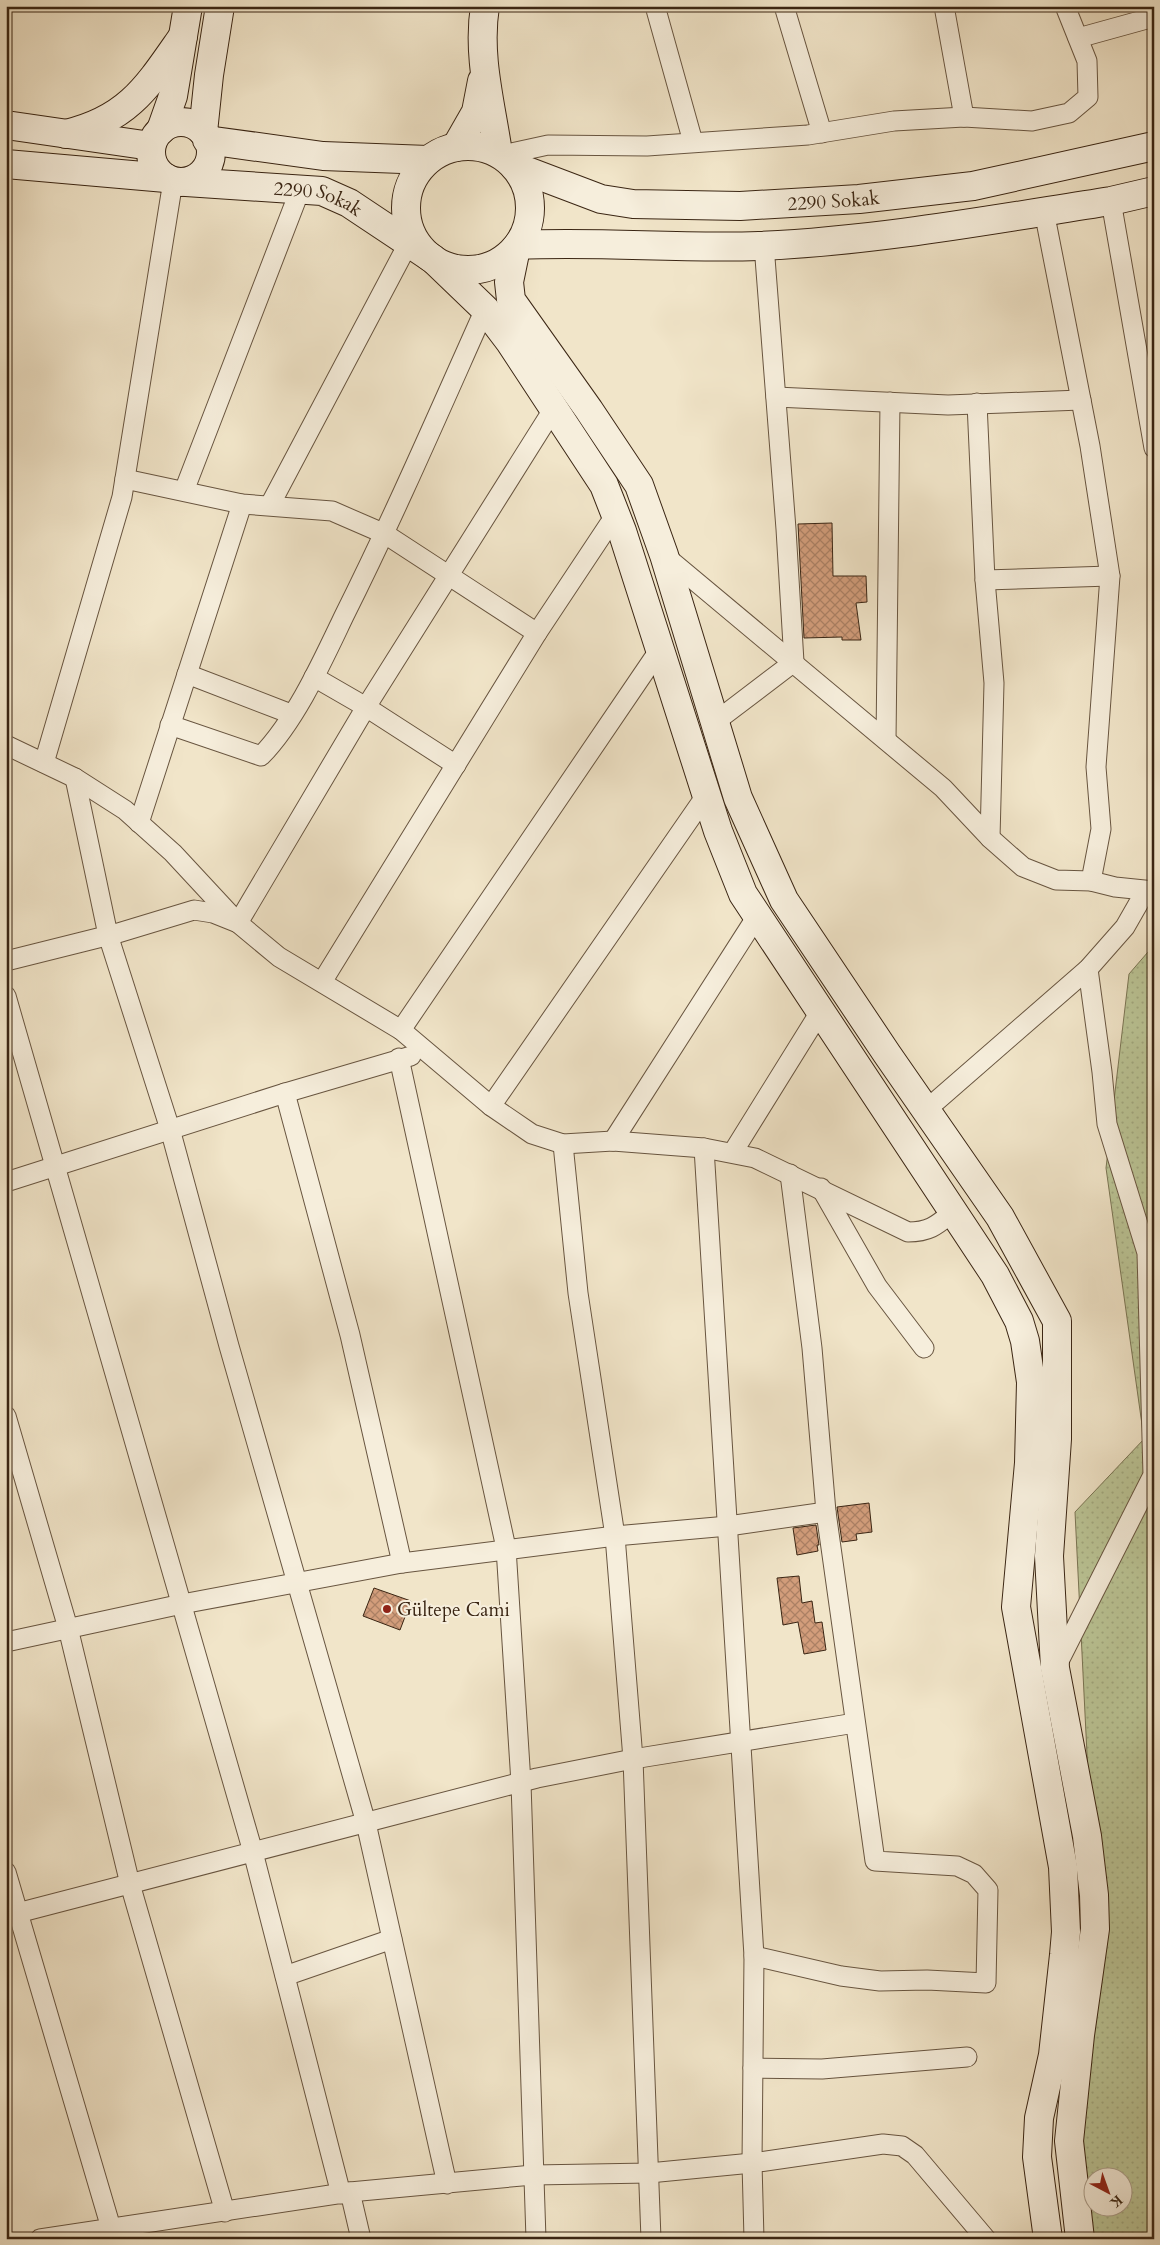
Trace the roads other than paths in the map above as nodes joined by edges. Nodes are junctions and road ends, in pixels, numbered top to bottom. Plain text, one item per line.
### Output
1 (188, 6) edge
2 (220, 6) edge
3 (485, 6) edge
4 (655, 6) edge
5 (784, 6) edge
6 (944, 6) edge
7 (1065, 6) edge
8 (1154, 17) edge
9 (183, 36) junction
10 (1078, 38) junction
11 (484, 72) junction
12 (964, 117) junction
13 (6, 125) edge
14 (822, 133) junction
15 (66, 134) junction
16 (205, 136) junction
17 (156, 138) junction
18 (693, 142) junction
19 (1154, 146) edge
20 (456, 147) junction
21 (505, 158) junction
22 (428, 160) junction
23 (6, 164) edge
24 (175, 180) junction
25 (300, 190) junction
26 (1154, 191) edge
27 (1111, 201) junction
28 (1044, 211) junction
29 (408, 244) junction
30 (764, 245) junction
31 (517, 246) junction
32 (433, 259) junction
33 (485, 310) junction
34 (1147, 370) edge
35 (776, 397) junction
36 (1081, 400) junction
37 (890, 402) junction
38 (977, 404) junction
39 (554, 408) junction
40 (1154, 448) edge
41 (125, 480) junction
42 (184, 492) junction
43 (242, 504) junction
44 (270, 505) junction
45 (616, 514) junction
46 (385, 534) junction
47 (664, 555) junction
48 (447, 574) junction
49 (1110, 576) junction
50 (984, 580) junction
51 (536, 633) junction
52 (660, 649) junction
53 (794, 662) junction
54 (187, 674) junction
55 (314, 677) junction
56 (366, 706) junction
57 (291, 714) junction
58 (715, 722) junction
59 (170, 725) junction
60 (886, 740) junction
61 (6, 745) edge
62 (44, 762) junction
63 (456, 765) junction
64 (75, 778) junction
65 (707, 794) junction
66 (139, 823) junction
67 (990, 838) junction
68 (1091, 881) junction
69 (1149, 892) edge
70 (757, 916) junction
71 (238, 923) junction
72 (108, 935) junction
73 (6, 961) edge
74 (1088, 969) junction
75 (322, 982) junction
76 (6, 996) edge
77 (820, 1012) junction
78 (401, 1030) junction
79 (429, 1054) junction
80 (399, 1058) junction
81 (285, 1093) junction
82 (491, 1106) junction
83 (926, 1110) junction
84 (170, 1129) junction
85 (613, 1141) junction
86 (563, 1144) junction
87 (704, 1148) junction
88 (733, 1152) junction
89 (56, 1165) junction
90 (790, 1174) junction
91 (6, 1182) edge
92 (822, 1188) junction
93 (953, 1212) junction
94 (924, 1348) dead end
95 (6, 1416) edge
96 (826, 1512) junction
97 (728, 1526) junction
98 (614, 1536) junction
99 (506, 1548) junction
100 (402, 1563) junction
101 (299, 1583) junction
102 (182, 1604) junction
103 (68, 1628) junction
104 (6, 1642) edge
105 (1055, 1668) junction
106 (855, 1723) junction
107 (742, 1742) junction
108 (633, 1759) junction
109 (521, 1783) junction
110 (366, 1823) junction
111 (253, 1852) junction
112 (6, 1872) edge
113 (130, 1884) junction
114 (12, 1915) edge
115 (392, 1939) junction
116 (754, 1956) junction
117 (285, 1976) junction
118 (967, 2057) dead end
119 (753, 2068) junction
120 (752, 2163) junction
121 (649, 2173) junction
122 (533, 2175) junction
123 (447, 2184) junction
124 (346, 2193) junction
125 (225, 2212) junction
126 (111, 2228) junction
127 (40, 2239) edge
128 (361, 2239) edge
129 (536, 2239) edge
130 (650, 2239) edge
131 (754, 2239) edge
132 (986, 2239) edge
133 (1048, 2239) edge
134 (1080, 2239) edge

1 - 9 main road
2 - 16 main road
3 - 11 main road
4 - 18 street
5 - 14 street
6 - 12 street
7 - 10 street
8 - 10 street
9 - 15 main road
9 - 17 main road
10 - 12 street
11 - 20 main road
11 - 21 main road
12 - 14 street
13 - 15 main road, 2290 Sokak
14 - 18 street
15 - 17 main road, 2290 Sokak
16 - 17 main road, 2290 Sokak
16 - 22 main road, 2290 Sokak
16 - 24 main road
17 - 24 main road
18 - 21 street
19 - 21 main road, 2290 Sokak
20 - 21 main road, 2290 Sokak
20 - 22 main road, 2290 Sokak
21 - 31 main road, 2290 Sokak
22 - 32 main road, 2290 Sokak
23 - 24 main road, 2290 Sokak
24 - 25 main road, 2290 Sokak
24 - 41 street
25 - 29 main road, 2290 Sokak
25 - 42 street
26 - 27 main road, 2290 Sokak
27 - 28 main road, 2290 Sokak
27 - 34 street
28 - 30 main road, 2290 Sokak
28 - 36 street
29 - 32 main road, 2290 Sokak
29 - 44 street
30 - 31 main road, 2290 Sokak
30 - 35 street
31 - 32 main road, 2290 Sokak
31 - 47 main road
32 - 33 main road
33 - 39 main road
33 - 46 street
34 - 40 street
35 - 37 street
35 - 53 street
36 - 38 street
36 - 49 street
37 - 38 street
37 - 60 street
38 - 50 street
39 - 45 main road
39 - 48 street
41 - 42 street
41 - 62 street
42 - 43 street
43 - 44 street
43 - 54 street
44 - 46 street
45 - 51 street
45 - 52 main road
46 - 48 street
46 - 55 street
47 - 53 street
47 - 58 main road
48 - 51 street
48 - 56 street
49 - 50 street
49 - 68 street
50 - 67 street
51 - 63 street
52 - 65 main road
52 - 78 street
53 - 58 street
53 - 60 street
54 - 57 street
54 - 59 street
55 - 56 street
55 - 57 street
56 - 63 street
56 - 71 street
57 - 59 street
58 - 83 main road
59 - 66 street
60 - 67 street
61 - 62 street
62 - 64 street
63 - 75 street
64 - 66 street
64 - 72 street
65 - 70 main road
65 - 82 street
66 - 71 street
67 - 68 street
68 - 69 street
69 - 74 street
70 - 77 main road
70 - 85 street
71 - 72 street
71 - 75 street
72 - 73 street
72 - 84 street
74 - 83 street
74 - 105 street
75 - 78 street
76 - 89 street
77 - 88 street
77 - 93 main road
78 - 79 street
79 - 80 street
79 - 82 street
80 - 81 street
80 - 99 street
81 - 84 street
81 - 100 street
82 - 86 street
83 - 105 main road
84 - 89 street
84 - 101 street
85 - 86 street
85 - 87 street
86 - 98 street
87 - 88 street
87 - 97 street
88 - 90 street
89 - 91 street
89 - 102 street
90 - 92 street
90 - 96 street
92 - 93 street
92 - 94 street
93 - 133 main road
95 - 103 street
96 - 97 street
96 - 106 street
97 - 98 street
97 - 107 street
98 - 99 street
98 - 108 street
99 - 100 street
99 - 109 street
100 - 101 street
101 - 102 street
101 - 110 street
102 - 103 street
102 - 111 street
103 - 104 street
103 - 113 street
105 - 134 main road
106 - 107 street
106 - 116 street
107 - 108 street
107 - 116 street
108 - 109 street
108 - 121 street
109 - 110 street
109 - 122 street
110 - 111 street
110 - 115 street
111 - 113 street
111 - 117 street
112 - 114 street
113 - 114 street
113 - 125 street
114 - 126 street
115 - 117 street
115 - 123 street
116 - 119 street
117 - 124 street
118 - 119 street
119 - 120 street
120 - 121 street
120 - 131 street
120 - 132 street
121 - 122 street
121 - 130 street
122 - 123 street
122 - 129 street
123 - 124 street
124 - 125 street
124 - 128 street
125 - 126 street
126 - 127 street

